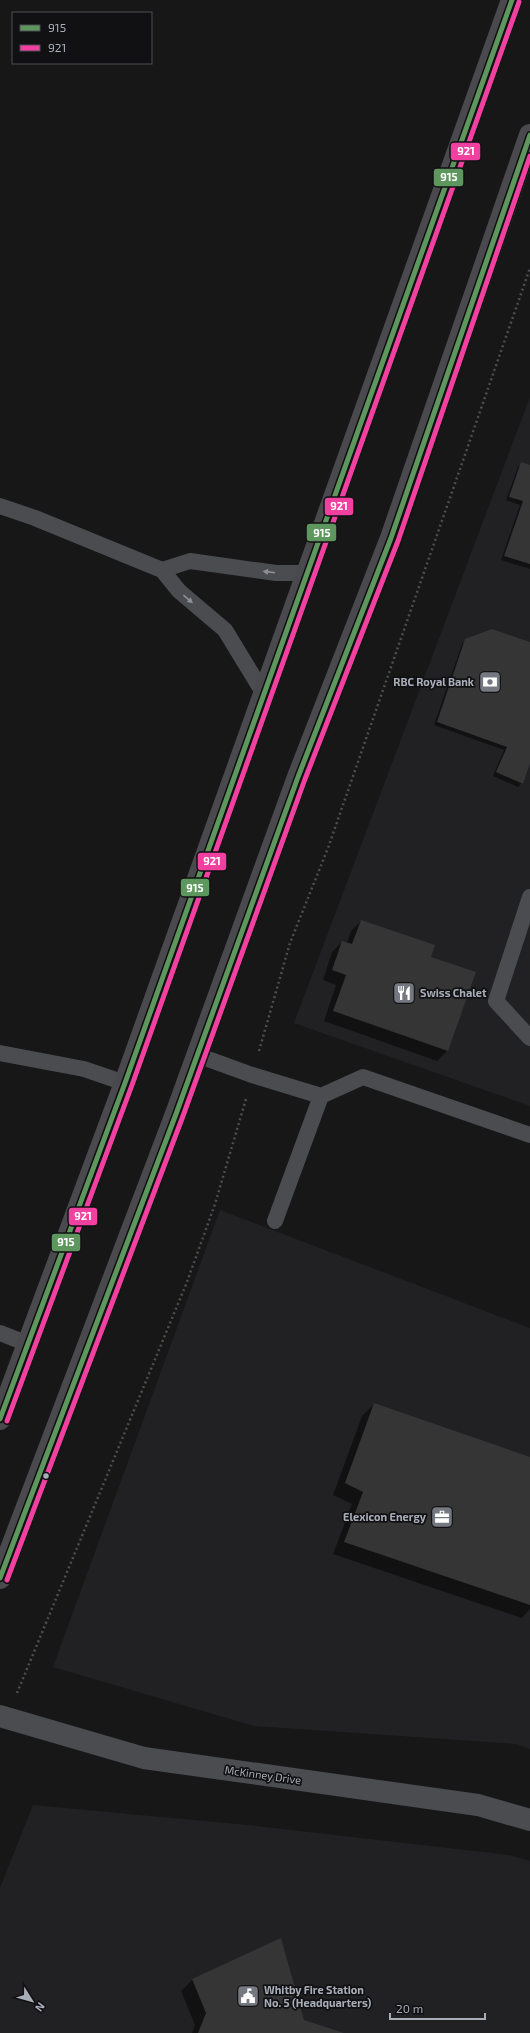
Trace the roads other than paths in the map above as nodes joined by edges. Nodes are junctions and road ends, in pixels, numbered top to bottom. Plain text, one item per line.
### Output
1 (512, 0) edge
2 (530, 135) edge
3 (0, 506) edge
4 (162, 570) junction
5 (308, 573) junction
6 (264, 694) junction
7 (530, 897) edge
8 (530, 1038) edge
9 (0, 1053) edge
10 (197, 1055) junction
11 (125, 1083) junction
12 (321, 1096) junction
13 (530, 1135) edge
14 (275, 1221) dead end
15 (0, 1333) edge
16 (28, 1344) junction
17 (0, 1419) edge
18 (0, 1578) edge
19 (0, 1716) edge
20 (530, 1820) edge

1 - 5 main road
2 - 10 main road
3 - 4 lane
5 -> 4 lane
4 -> 6 lane
5 - 6 main road
6 - 11 main road
7 - 8 lane
9 - 11 lane
10 - 12 lane
10 - 18 main road
11 - 16 main road
12 - 13 lane
12 - 14 lane
15 - 16 lane
16 - 17 main road
19 - 20 street, McKinney Drive

